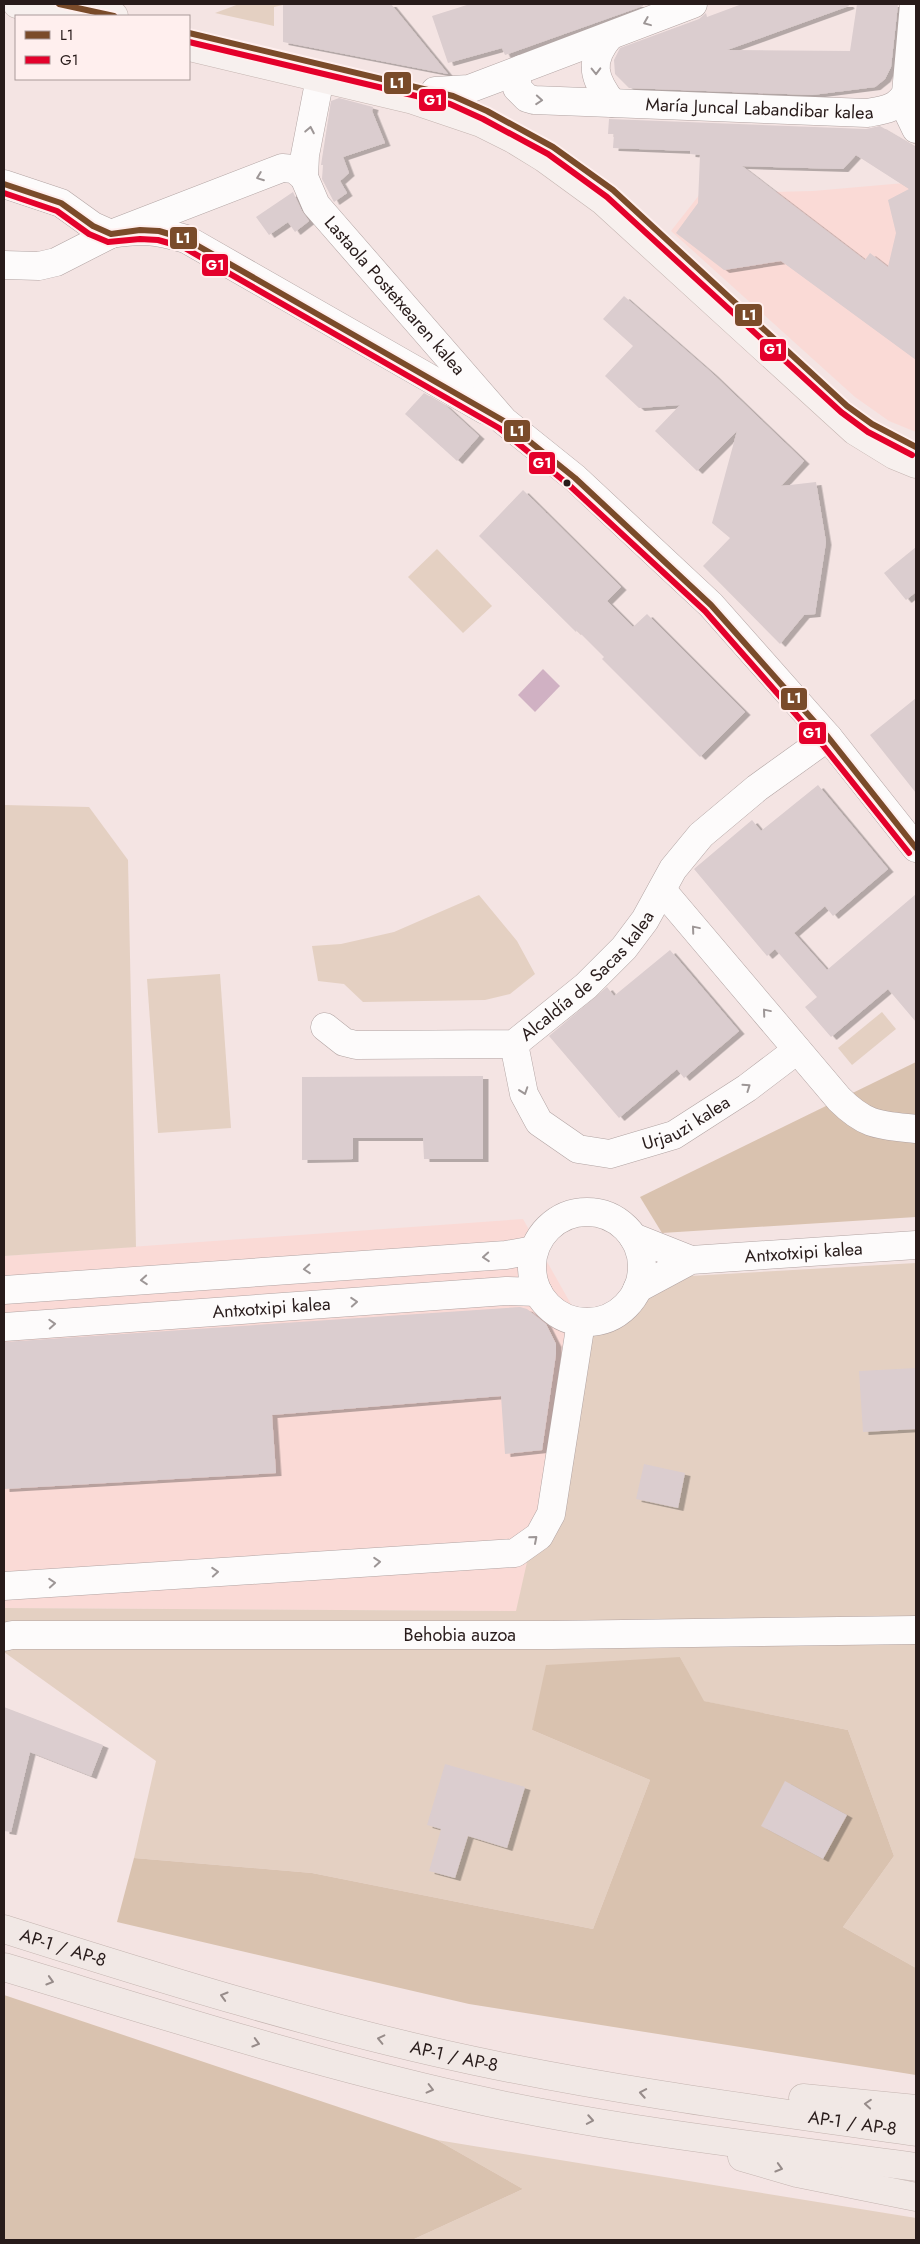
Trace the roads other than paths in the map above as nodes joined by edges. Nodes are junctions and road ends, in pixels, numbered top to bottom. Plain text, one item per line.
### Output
1 (17, 4) edge
2 (59, 4) edge
3 (693, 4) edge
4 (914, 4) edge
5 (55, 15) edge
6 (109, 15) edge
7 (190, 33) edge
8 (609, 37) junction
9 (190, 47) edge
10 (522, 69) junction
11 (320, 78) junction
12 (435, 91) junction
13 (902, 100) junction
14 (612, 103) junction
15 (916, 129) edge
16 (517, 134) junction
17 (304, 177) junction
18 (4, 184) edge
19 (111, 234) junction
20 (4, 265) edge
21 (504, 421) junction
22 (916, 447) edge
23 (916, 464) edge
24 (828, 737) junction
25 (916, 848) edge
26 (662, 890) junction
27 (325, 1027) dead end
28 (514, 1044) junction
29 (798, 1050) junction
30 (916, 1129) edge
31 (633, 1237) junction
32 (916, 1245) edge
33 (534, 1250) junction
34 (691, 1260) junction
35 (637, 1289) junction
36 (4, 1290) edge
37 (538, 1292) junction
38 (581, 1322) junction
39 (4, 1327) edge
40 (4, 1586) edge
41 (916, 1630) edge
42 (4, 1637) edge
43 (4, 1929) edge
44 (4, 1967) edge
45 (682, 2099) junction
46 (916, 2109) edge
47 (648, 2130) junction
48 (916, 2132) edge
49 (916, 2167) edge
50 (916, 2196) edge

1 - 5 main road
2 - 6 main road
3 -> 8 street
4 - 13 street
7 - 12 main road
8 - 10 street
8 -> 14 street
9 - 11 main road
10 - 12 street
10 -> 14 street, María Juncal Labandibar kalea
11 - 16 main road
17 -> 11 street, Lastaola Postetxearen kalea
12 - 16 main road
13 - 14 street, María Juncal Labandibar kalea
13 - 15 street
16 - 22 main road
16 - 23 main road
17 -> 19 street
17 - 21 street, Lastaola Postetxearen kalea
18 - 19 street
19 - 20 street
19 - 21 street
21 - 24 street, Lastaola Postetxearen kalea
24 - 25 street, Lastaola Postetxearen kalea
24 - 26 street, Alcaldía de Sacas kalea
26 - 28 street, Alcaldía de Sacas kalea
29 -> 26 street, Alcaldía de Sacas kalea
27 - 28 street, Alcaldía de Sacas kalea
28 -> 29 street, Urjauzi kalea
29 - 30 street
31 - 33 street
31 - 34 street, Antxotxipi kalea
31 - 35 street
32 - 34 street, Antxotxipi kalea
33 -> 36 street
33 - 37 street
34 - 35 street, Antxotxipi kalea
35 - 38 street
37 - 38 street
39 -> 37 street, Antxotxipi kalea
40 -> 38 street
41 - 42 street, Behobia auzoa
45 -> 43 highway, AP-1 / AP-8
44 -> 47 highway, AP-1 / AP-8
46 -> 45 highway
45 - 48 highway, AP-1 / AP-8
47 - 49 highway, AP-1 / AP-8
47 -> 50 highway

